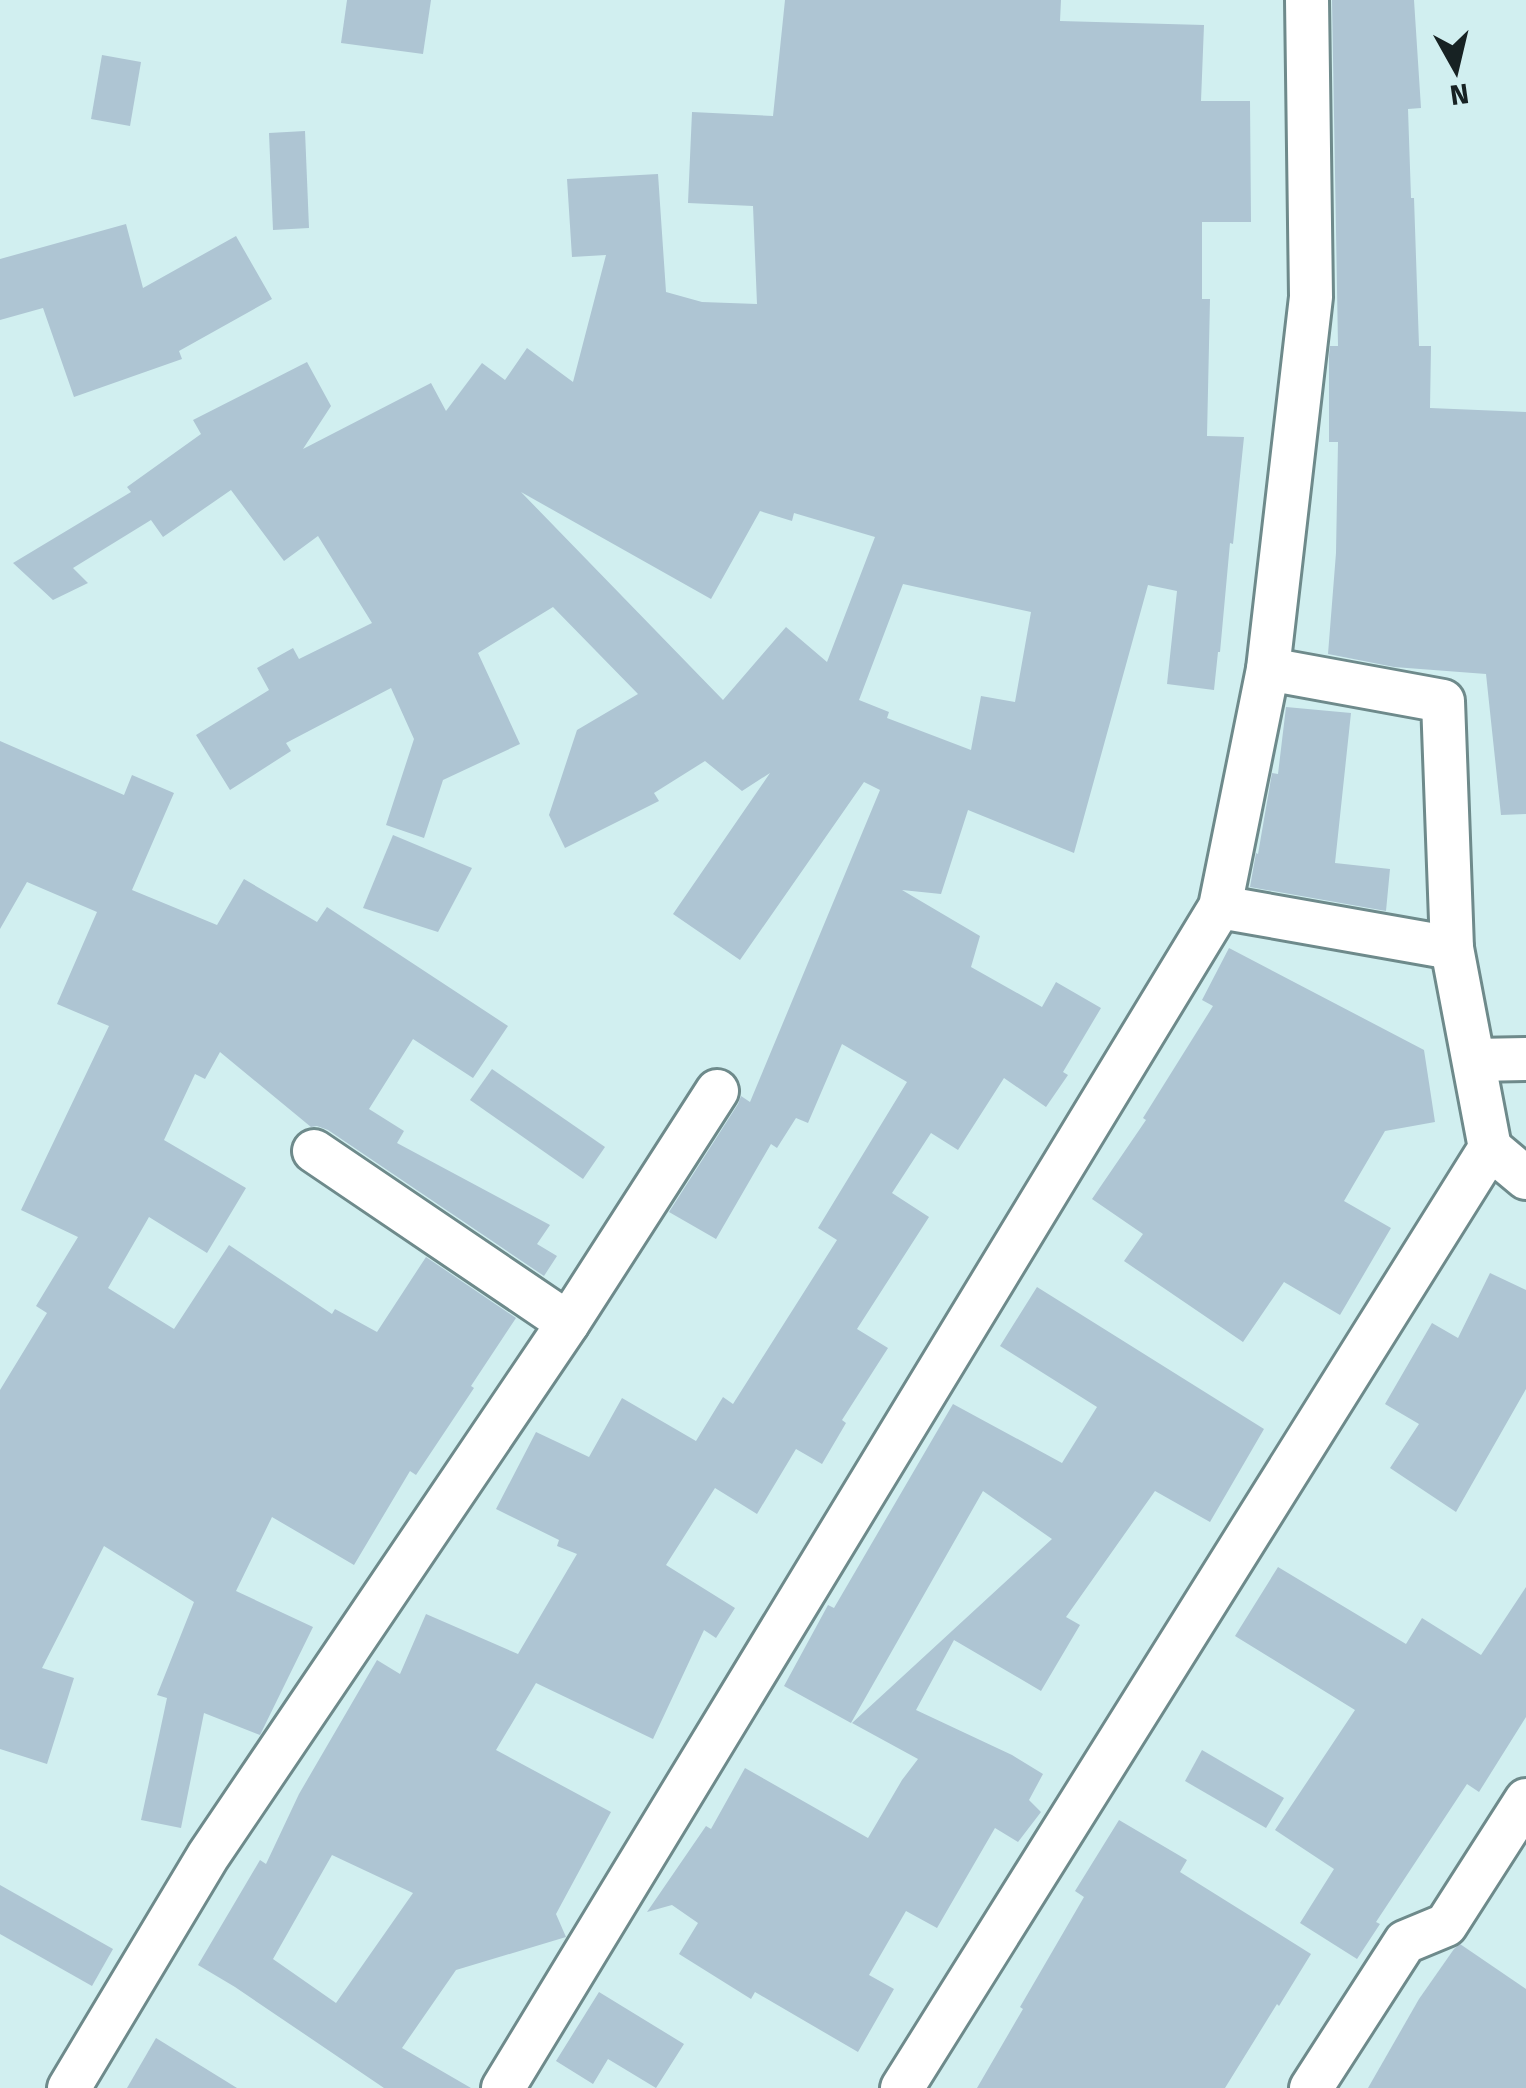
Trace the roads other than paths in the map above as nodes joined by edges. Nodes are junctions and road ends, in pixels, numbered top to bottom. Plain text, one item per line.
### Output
1 (1307, 0) edge
2 (1268, 669) junction
3 (1220, 907) junction
4 (1452, 948) junction
5 (1526, 1059) edge
6 (1475, 1060) junction
7 (717, 1091) dead end
8 (1490, 1148) junction
9 (314, 1151) dead end
10 (1526, 1178) edge
11 (568, 1323) junction
12 (1526, 1800) edge
13 (69, 2088) edge
14 (503, 2088) edge
15 (902, 2088) edge
16 (1312, 2088) edge

1 - 2 street
2 - 3 street
2 - 4 street
3 - 4 street
3 - 14 street
4 - 6 street
5 - 6 street
6 - 8 street
7 - 11 street
8 - 10 street
8 - 15 street
9 - 11 street
11 - 13 street
12 - 16 street

